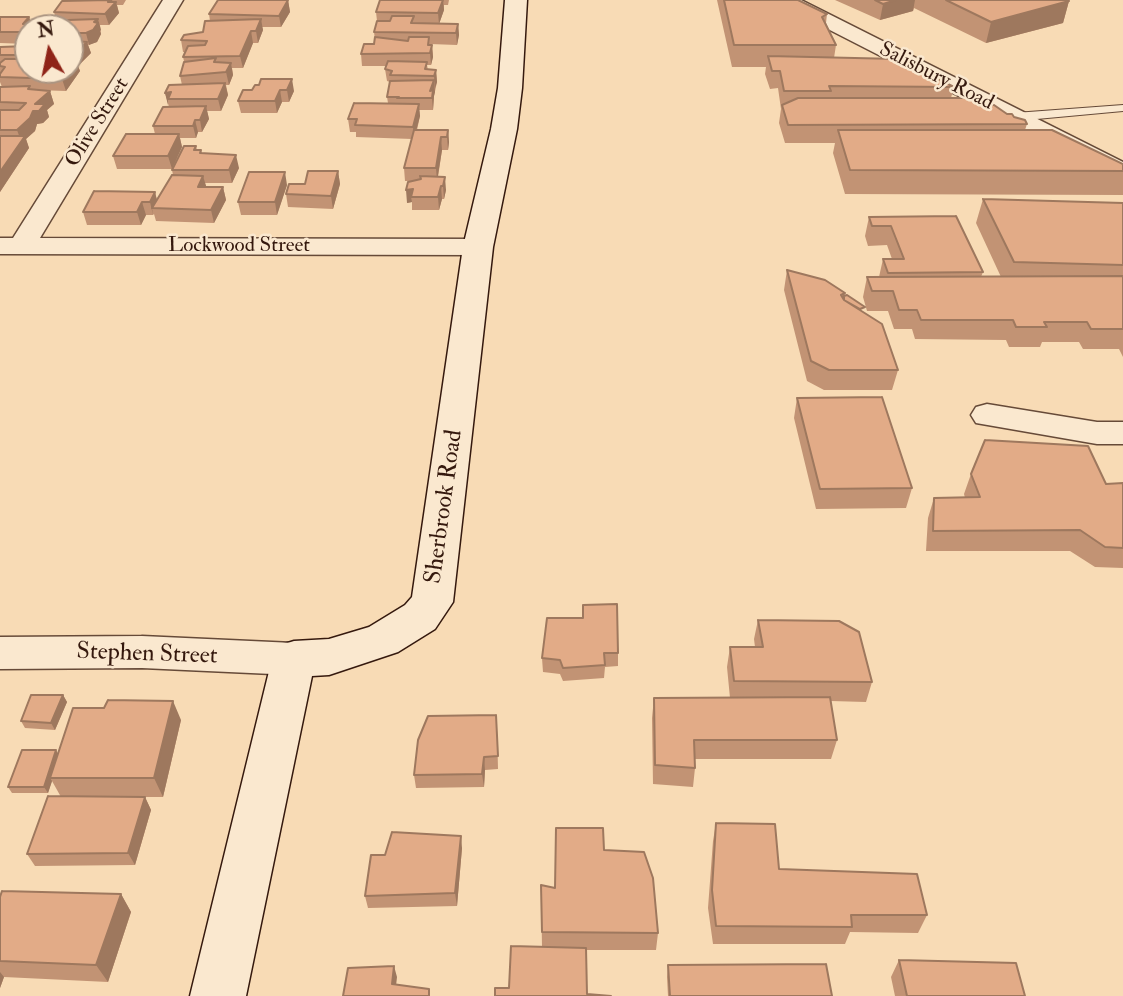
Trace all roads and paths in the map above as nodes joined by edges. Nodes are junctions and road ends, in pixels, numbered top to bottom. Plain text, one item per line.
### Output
1 (173, 0) edge
2 (516, 0) edge
3 (786, 0) edge
4 (1123, 108) edge
5 (1015, 117) junction
6 (1123, 172) edge
7 (11, 246) edge
8 (478, 247) junction
9 (987, 415) dead end
10 (1123, 433) edge
11 (0, 653) edge
12 (295, 659) junction
13 (218, 996) edge

1 - 7 street, Olive Street
2 - 8 main road, Sherbrook Road
3 - 5 street, Salisbury Road
4 - 5 lane
5 - 6 street, Salisbury Road
7 - 8 street, Lockwood Street
8 - 12 main road, Sherbrook Road
9 - 10 street
11 - 12 street, Stephen Street
12 - 13 main road

